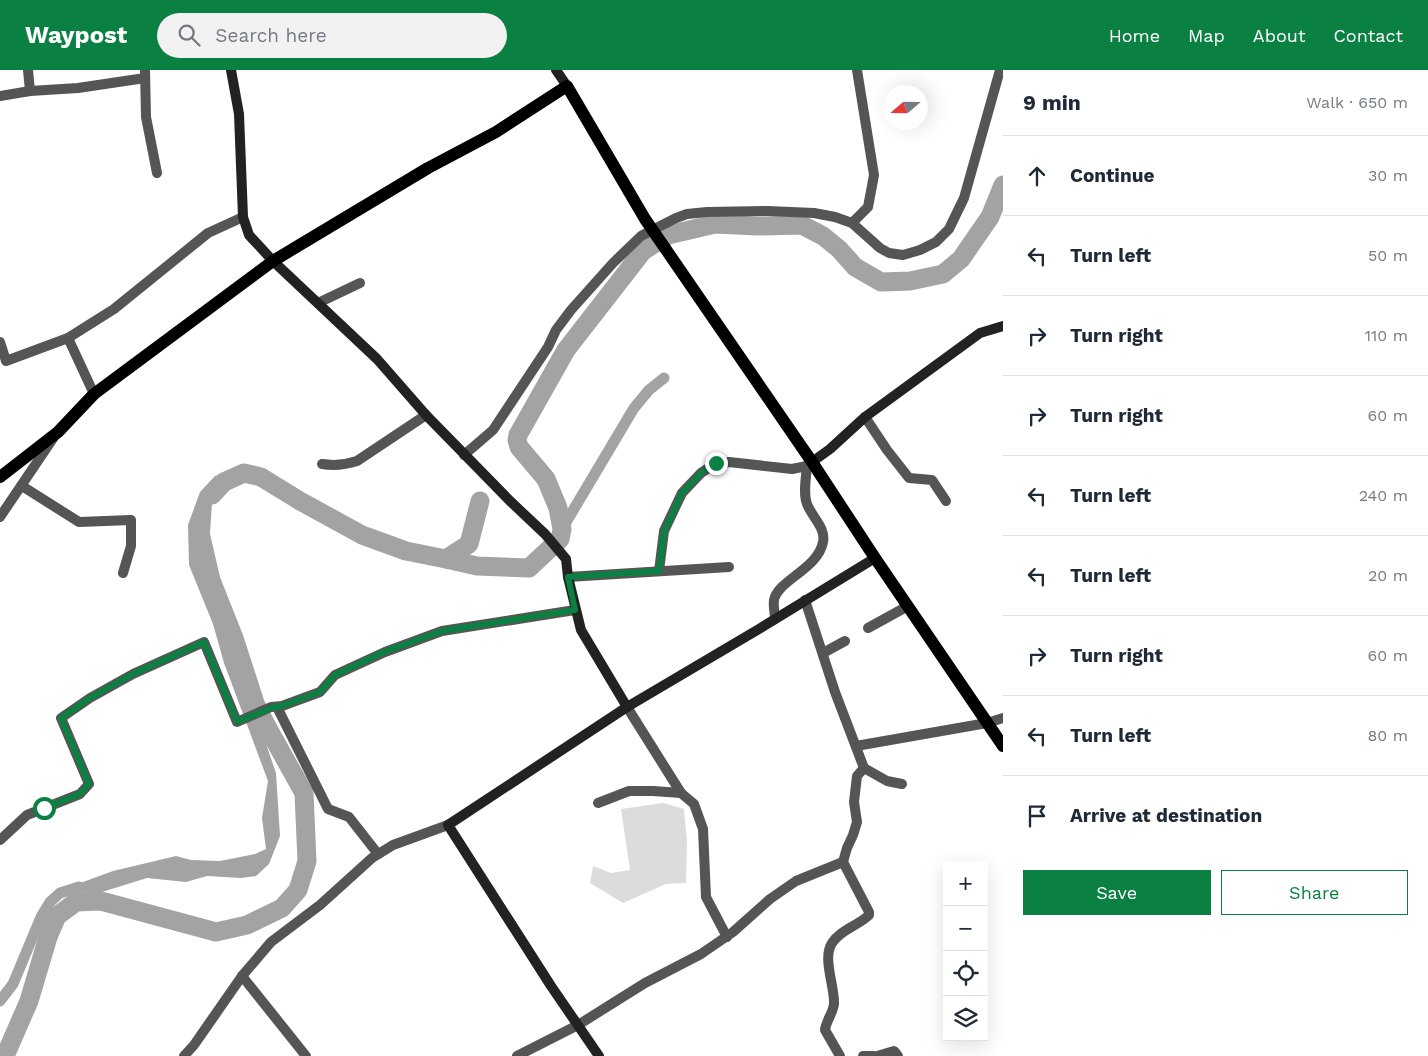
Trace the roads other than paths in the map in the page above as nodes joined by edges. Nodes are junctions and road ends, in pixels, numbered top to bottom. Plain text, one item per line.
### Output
1 (28, 70) edge
2 (231, 70) edge
3 (556, 70) edge
4 (857, 70) edge
5 (1000, 70) edge
6 (145, 74) edge
7 (567, 86) junction
8 (30, 91) junction
9 (0, 96) edge
10 (157, 173) dead end
11 (243, 217) junction
12 (852, 223) junction
13 (273, 261) junction
14 (360, 283) dead end
15 (318, 303) junction
16 (1003, 326) edge
17 (68, 338) junction
18 (0, 342) edge
19 (94, 394) junction
20 (426, 415) junction
21 (865, 417) junction
22 (58, 432) junction
23 (464, 454) junction
24 (322, 464) dead end
25 (809, 464) junction
26 (0, 477) edge
27 (22, 486) junction
28 (946, 501) dead end
29 (0, 517) edge
30 (876, 558) junction
31 (729, 567) dead end
32 (659, 571) junction
33 (123, 573) dead end
34 (568, 577) junction
35 (806, 600) junction
36 (908, 606) junction
37 (575, 610) junction
38 (775, 619) junction
39 (868, 628) dead end
40 (845, 641) dead end
41 (823, 653) junction
42 (274, 707) junction
43 (627, 707) junction
44 (1003, 718) edge
45 (986, 723) junction
46 (856, 746) junction
47 (1003, 746) edge
48 (864, 768) junction
49 (902, 784) dead end
50 (681, 793) junction
51 (598, 803) dead end
52 (448, 825) junction
53 (0, 840) edge
54 (378, 854) junction
55 (844, 862) junction
56 (727, 937) junction
57 (242, 976) junction
58 (578, 1025) junction
59 (184, 1056) edge
60 (306, 1056) edge
61 (517, 1056) edge
62 (599, 1056) edge
63 (840, 1056) edge
64 (863, 1056) edge
65 (875, 1056) edge
66 (898, 1056) edge

1 - 8 street
2 - 11 street
3 - 7 street
4 - 12 street
5 - 12 street
6 - 8 street
6 - 10 street
7 - 13 main road
7 - 25 main road
8 - 9 street
11 - 13 street
11 - 17 street
12 - 23 street
13 - 15 street
13 - 19 main road
14 - 15 street
15 - 20 street
16 - 21 street
17 - 18 street
17 - 19 street
19 - 22 main road
20 - 23 street
20 - 24 street
21 - 25 street
21 - 28 street
22 - 26 main road
22 - 27 street
23 - 34 street
25 - 30 main road
25 - 32 street
25 - 38 street
27 - 29 street
27 - 33 street
30 - 35 street
30 - 36 main road
31 - 32 street
32 - 34 street
34 - 37 street
35 - 38 street
35 - 41 street
36 - 39 street
36 - 45 main road
37 - 42 street
37 - 43 street
38 - 43 street
40 - 41 street
41 - 46 street
42 - 53 street
42 - 54 street
43 - 50 street
43 - 52 street
44 - 45 street
45 - 46 street
45 - 47 main road
46 - 48 street
48 - 49 street
48 - 55 street
50 - 51 street
50 - 56 street
52 - 54 street
52 - 58 street
54 - 57 street
55 - 56 street
55 - 63 street
56 - 58 street
57 - 59 street
57 - 60 street
58 - 61 street
58 - 62 street
64 - 65 street
65 - 66 street

